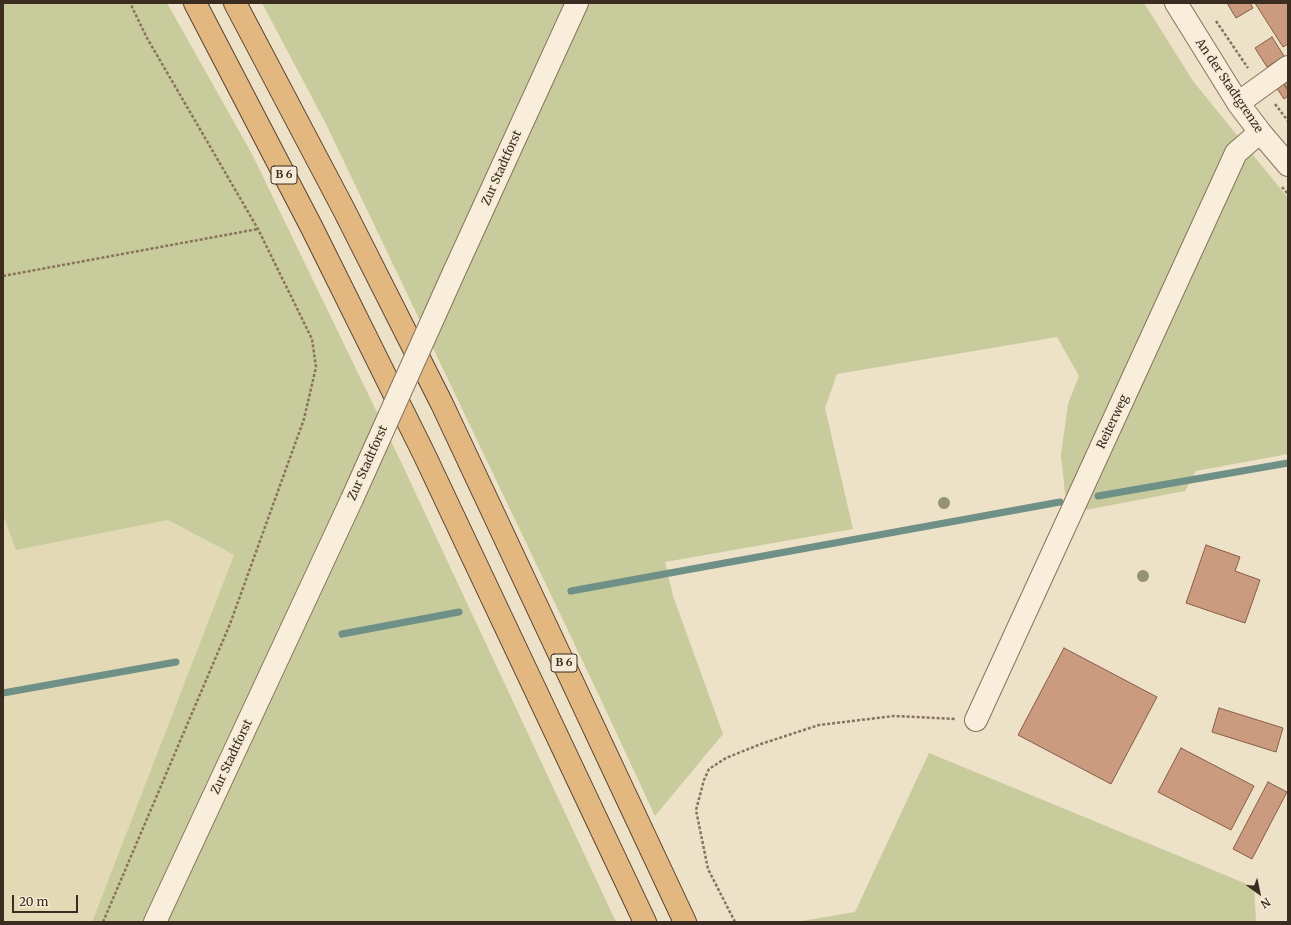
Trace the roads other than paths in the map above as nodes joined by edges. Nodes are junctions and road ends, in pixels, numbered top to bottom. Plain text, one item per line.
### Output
1 (195, 3) edge
2 (235, 3) edge
3 (576, 3) edge
4 (1176, 3) edge
5 (1288, 67) edge
6 (1238, 103) junction
7 (1260, 132) junction
8 (1288, 165) edge
9 (976, 720) road end
10 (155, 922) edge
11 (645, 922) edge
12 (685, 922) edge

1 - 11 highway, B 6
2 - 12 highway, B 6
3 - 10 street, Zur Stadtforst, bridge
4 - 6 street, An der Stadtgrenze
5 - 6 street
6 - 7 street, An der Stadtgrenze
7 - 8 street, An der Stadtgrenze
7 - 9 street, Reiterweg

